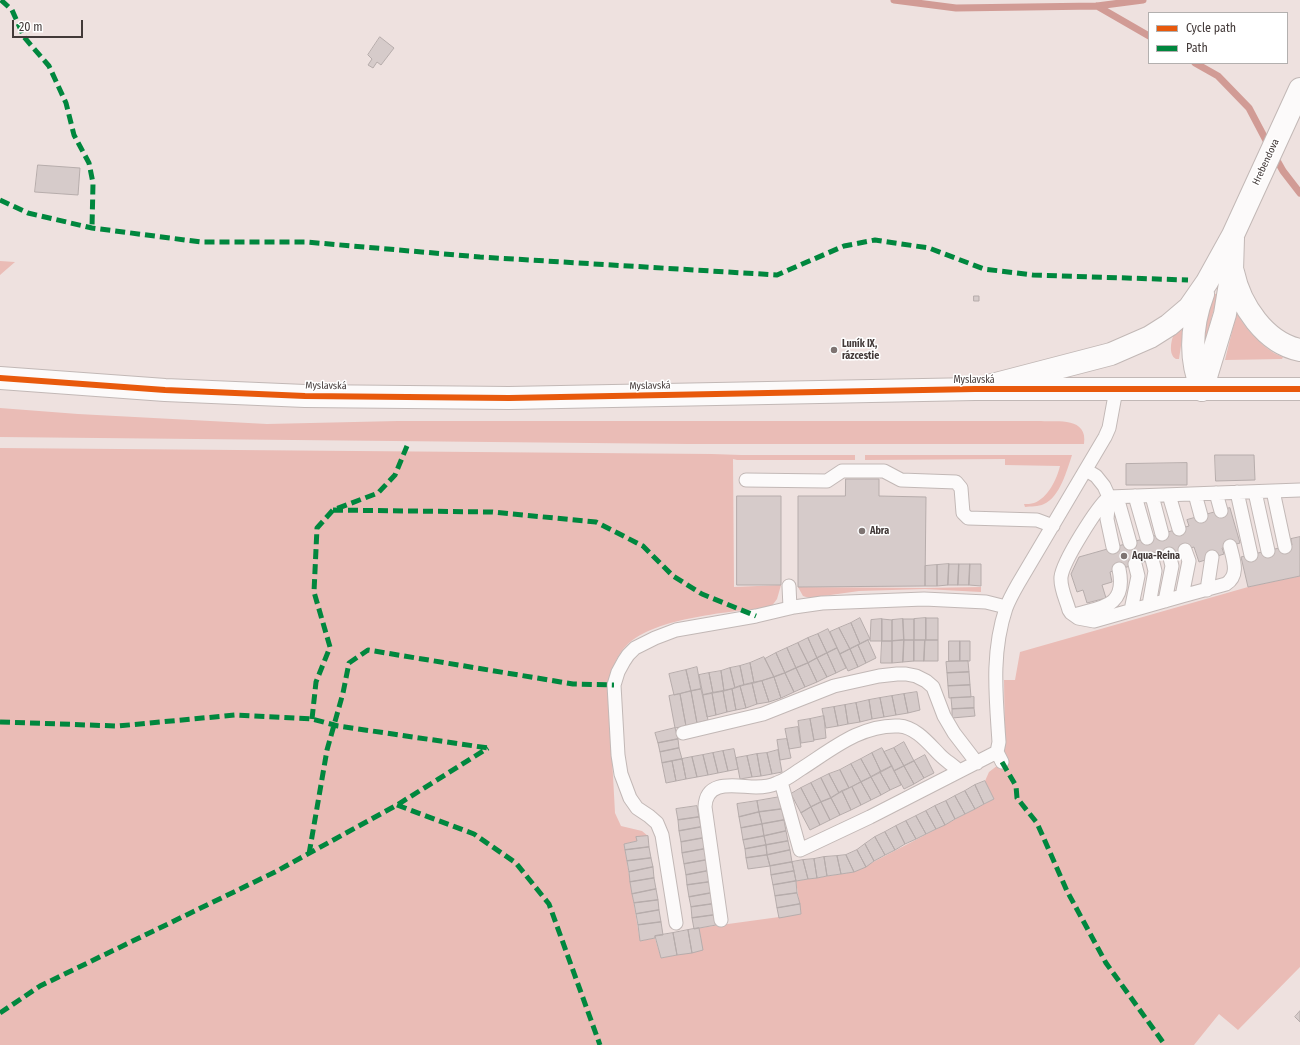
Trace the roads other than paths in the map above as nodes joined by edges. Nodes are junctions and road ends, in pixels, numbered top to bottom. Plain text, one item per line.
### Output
1 (1300, 89) edge
2 (1233, 235) junction
3 (1232, 271) junction
4 (1207, 282) junction
5 (1300, 350) edge
6 (0, 378) edge
7 (1300, 389) edge
8 (975, 390) junction
9 (1116, 390) junction
10 (1202, 390) junction
11 (1086, 470) junction
12 (746, 480) dead end
13 (1300, 490) edge
14 (1273, 491) junction
15 (1237, 492) junction
16 (1255, 492) junction
17 (1216, 493) junction
18 (1195, 494) junction
19 (1169, 495) junction
20 (1135, 496) junction
21 (1152, 496) junction
22 (1113, 497) junction
23 (1221, 511) dead end
24 (1201, 516) dead end
25 (1053, 526) junction
26 (1179, 529) dead end
27 (1162, 534) dead end
28 (1147, 538) dead end
29 (1130, 543) dead end
30 (1230, 546) dead end
31 (1113, 547) dead end
32 (1285, 547) dead end
33 (1186, 550) dead end
34 (1268, 551) dead end
35 (1168, 554) dead end
36 (1251, 555) dead end
37 (1212, 557) dead end
38 (1152, 559) dead end
39 (1135, 564) dead end
40 (1119, 569) dead end
41 (789, 586) dead end
42 (1206, 590) junction
43 (1182, 596) junction
44 (1165, 601) junction
45 (1149, 605) junction
46 (1006, 607) junction
47 (790, 608) junction
48 (1131, 610) junction
49 (1074, 616) junction
50 (683, 734) dead end
51 (977, 763) junction
52 (959, 770) junction
53 (781, 782) junction
54 (721, 920) dead end
55 (676, 923) dead end

1 - 2 street, Hrebendova
2 - 3 street
2 - 4 street, Hrebendova
3 - 5 street
3 - 10 street
4 - 8 street
4 - 10 street
6 - 8 street, Myslavská
7 - 10 street, Myslavská
8 - 9 street, Myslavská
9 - 10 street, Myslavská
9 - 11 lane
11 - 22 lane
11 - 25 lane
12 - 25 lane
13 - 14 lane
14 - 16 lane
14 - 32 lane
15 - 16 lane
15 - 17 lane
15 - 36 lane
16 - 34 lane
17 - 18 lane
17 - 23 lane
18 - 19 lane
18 - 24 lane
19 - 21 lane
19 - 26 lane
20 - 21 lane
20 - 22 lane
20 - 28 lane
21 - 27 lane
22 - 29 lane
22 - 31 lane
22 - 49 lane
25 - 46 lane
30 - 42 lane
33 - 43 lane
35 - 44 lane
37 - 42 lane
38 - 45 lane
39 - 48 lane
40 - 49 lane
41 - 47 lane
42 - 43 lane
43 - 44 lane
44 - 45 lane
45 - 48 lane
46 - 47 lane
46 - 51 lane
47 - 55 lane
48 - 49 lane
50 - 51 lane
51 - 52 lane
52 - 53 lane
52 - 53 lane
53 - 54 lane

